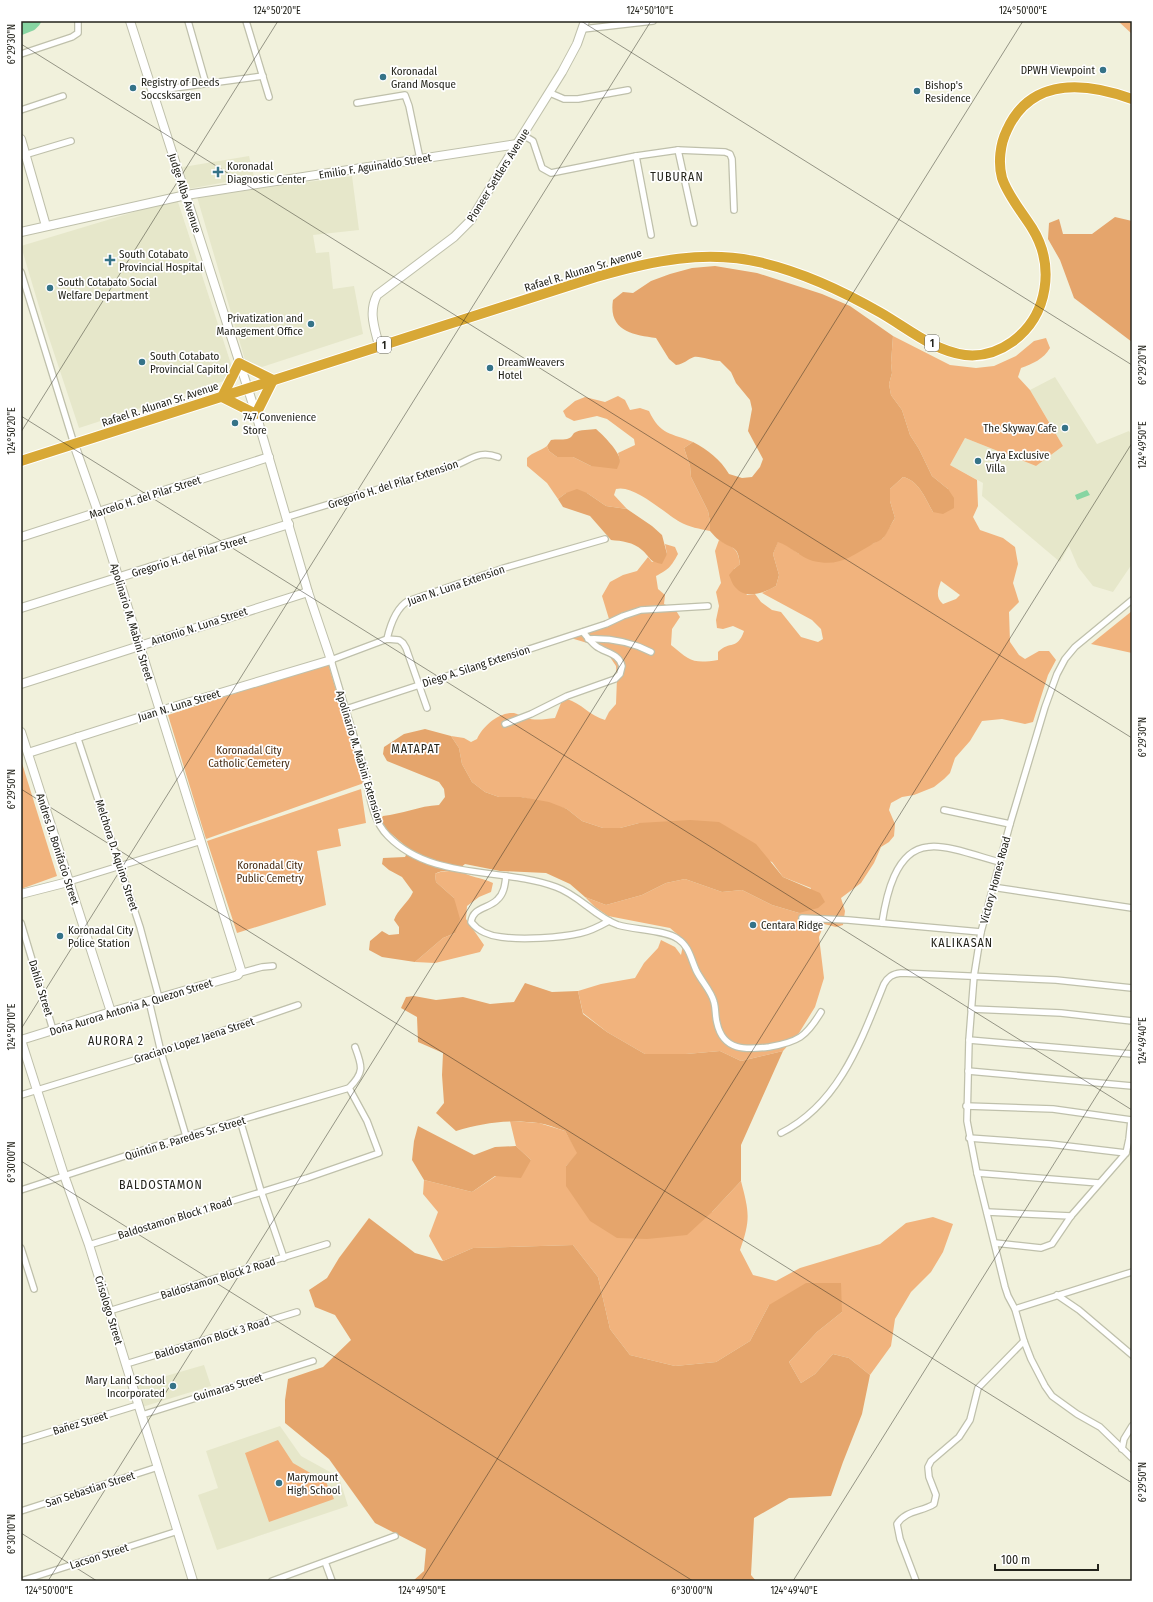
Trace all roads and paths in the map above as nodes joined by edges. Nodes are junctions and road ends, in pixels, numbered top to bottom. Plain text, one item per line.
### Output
1 (78, 21) edge
2 (130, 21) edge
3 (188, 21) edge
4 (246, 21) edge
5 (653, 21) edge
6 (584, 25) edge
7 (21, 54) edge
8 (263, 76) junction
9 (206, 84) junction
10 (628, 90) dead end
11 (152, 91) junction
12 (550, 93) junction
13 (63, 96) dead end
14 (269, 97) dead end
15 (1132, 99) edge
16 (358, 103) dead end
17 (21, 110) edge
18 (523, 135) junction
19 (21, 139) edge
20 (71, 141) dead end
21 (517, 144) junction
22 (678, 150) junction
23 (24, 155) edge
24 (636, 156) junction
25 (420, 159) junction
26 (186, 196) junction
27 (734, 210) dead end
28 (694, 223) dead end
29 (46, 226) junction
30 (21, 232) edge
31 (651, 236) dead end
32 (21, 272) edge
33 (379, 346) junction
34 (239, 363) junction
35 (274, 380) junction
36 (248, 388) junction
37 (222, 397) junction
38 (256, 414) junction
39 (74, 444) junction
40 (268, 457) junction
41 (498, 457) dead end
42 (21, 461) edge
43 (98, 512) junction
44 (288, 521) junction
45 (21, 537) edge
46 (606, 539) dead end
47 (118, 578) junction
48 (308, 592) junction
49 (1132, 600) edge
50 (708, 606) dead end
51 (21, 608) edge
52 (583, 632) junction
53 (387, 639) junction
54 (588, 639) junction
55 (139, 645) junction
56 (651, 652) dead end
57 (331, 660) junction
58 (21, 684) edge
59 (418, 685) junction
60 (346, 708) junction
61 (427, 708) dead end
62 (160, 711) junction
63 (504, 724) dead end
64 (21, 732) edge
65 (77, 736) junction
66 (28, 753) junction
67 (944, 810) dead end
68 (1010, 824) junction
69 (201, 841) junction
70 (999, 862) junction
71 (121, 867) junction
72 (506, 876) junction
73 (68, 882) junction
74 (992, 887) junction
75 (21, 894) edge
76 (1132, 908) edge
77 (802, 918) dead end
78 (610, 921) junction
79 (21, 923) edge
80 (882, 923) junction
81 (982, 932) junction
82 (273, 966) dead end
83 (240, 973) junction
84 (974, 976) junction
85 (1132, 988) edge
86 (159, 998) junction
87 (149, 1001) junction
88 (298, 1005) dead end
89 (971, 1009) junction
90 (111, 1012) junction
91 (821, 1012) dead end
92 (1132, 1021) edge
93 (53, 1030) junction
94 (21, 1040) edge
95 (969, 1040) junction
96 (355, 1047) dead end
97 (161, 1052) junction
98 (1132, 1054) edge
99 (968, 1071) junction
100 (1132, 1086) edge
101 (349, 1088) junction
102 (36, 1090) junction
103 (21, 1095) edge
104 (966, 1106) junction
105 (240, 1120) junction
106 (1131, 1120) edge
107 (782, 1133) dead end
108 (186, 1136) junction
109 (969, 1138) junction
110 (1126, 1153) junction
111 (977, 1173) junction
112 (64, 1175) junction
113 (1099, 1183) junction
114 (21, 1190) edge
115 (261, 1191) junction
116 (987, 1212) junction
117 (1071, 1216) junction
118 (995, 1243) junction
119 (327, 1244) dead end
120 (89, 1245) junction
121 (21, 1248) edge
122 (284, 1258) junction
123 (1132, 1272) edge
124 (34, 1289) dead end
125 (1057, 1296) junction
126 (1015, 1309) junction
127 (109, 1311) junction
128 (297, 1312) dead end
129 (1024, 1341) junction
130 (1132, 1355) edge
131 (314, 1360) dead end
132 (126, 1364) junction
133 (138, 1405) junction
134 (142, 1415) junction
135 (1132, 1426) edge
136 (21, 1442) edge
137 (1122, 1449) junction
138 (1132, 1458) edge
139 (158, 1467) junction
140 (21, 1510) edge
141 (178, 1531) junction
142 (395, 1536) dead end
143 (326, 1562) junction
144 (282, 1579) edge
145 (21, 1581) edge
146 (193, 1581) edge
147 (272, 1581) edge
148 (332, 1581) edge
149 (916, 1581) edge

1 - 7 street
2 - 11 street, Judge Alba Avenue
3 - 9 street
4 - 8 street
5 - 6 street
6 - 12 street, Pioneer Settlers Avenue
8 - 9 street
8 - 14 street
9 - 11 street
10 - 12 street
11 - 26 street, Judge Alba Avenue
12 - 18 street, Pioneer Settlers Avenue
13 - 17 street
15 - 33 highway, Rafael R. Alunan Sr. Avenue / 1
16 - 25 street
18 - 21 street, Pioneer Settlers Avenue
18 - 24 street
19 - 23 street
20 - 23 street
21 - 25 street, Emilio F. Aguinaldo Street
21 - 33 street, Pioneer Settlers Avenue
22 - 24 street
22 - 27 street
22 - 28 street
23 - 29 street
24 - 31 street
25 - 26 street, Emilio F. Aguinaldo Street
26 - 29 street, Emilio F. Aguinaldo Street
26 - 34 street, Judge Alba Avenue
29 - 30 street, Emilio F. Aguinaldo Street
32 - 39 street, Apolinario M. Mabini Street
33 - 35 highway, Rafael R. Alunan Sr. Avenue / 1
34 - 35 highway
34 - 36 street, Judge Alba Avenue
34 - 37 highway
35 - 36 highway, Rafael R. Alunan Sr. Avenue / 1
35 - 38 highway
36 - 37 highway, Rafael R. Alunan Sr. Avenue / 1
36 - 38 street, Apolinario M. Mabini Extension
37 - 38 highway
37 - 39 highway, Rafael R. Alunan Sr. Avenue / 1
38 - 40 street, Apolinario M. Mabini Extension
39 - 42 highway, Rafael R. Alunan Sr. Avenue / 1
39 - 43 street, Apolinario M. Mabini Street
40 - 43 street, Marcelo H. del Pilar Street
40 - 44 street, Apolinario M. Mabini Extension
41 - 44 street, Gregorio H. del Pilar Extension
43 - 45 street, Marcelo H. del Pilar Street
43 - 47 street, Apolinario M. Mabini Street
44 - 47 street, Gregorio H. del Pilar Street
44 - 48 street, Apolinario M. Mabini Extension
46 - 53 street, Juan N. Luna Extension
47 - 51 street, Gregorio H. del Pilar Street
47 - 55 street, Apolinario M. Mabini Street
48 - 55 street, Antonio N. Luna Street
48 - 57 street, Apolinario M. Mabini Extension
49 - 68 street, Victory Homes Road
50 - 52 street, Diego A. Silang Extension
52 - 54 street
52 - 59 street, Diego A. Silang Extension
53 - 57 street
53 - 59 street
54 - 56 street
54 - 63 street
55 - 58 street, Antonio N. Luna Street
55 - 62 street, Apolinario M. Mabini Street
57 - 60 street, Apolinario M. Mabini Extension
57 - 62 street, Juan N. Luna Street
59 - 60 street, Diego A. Silang Extension
59 - 61 street
60 - 72 street, Apolinario M. Mabini Extension
62 - 65 street, Juan N. Luna Street
62 - 69 street, Apolinario M. Mabini Street
64 - 66 street, Andres D. Bonifacio Street
65 - 66 street, Juan N. Luna Street
65 - 71 street, Melchora D. Aquino Street
66 - 73 street, Andres D. Bonifacio Street
67 - 68 street
68 - 70 street, Victory Homes Road
69 - 71 street
69 - 83 street, Apolinario M. Mabini Street
70 - 74 street, Victory Homes Road
70 - 80 street
71 - 73 street
71 - 86 street, Melchora D. Aquino Street
72 - 78 street, Apolinario M. Mabini Extension
72 - 78 street
73 - 75 street
73 - 90 street, Andres D. Bonifacio Street
74 - 76 street
74 - 81 street, Victory Homes Road
77 - 80 street
78 - 91 street, Apolinario M. Mabini Extension
79 - 93 street, Dahlia Street
80 - 81 street
81 - 84 street, Victory Homes Road
82 - 83 street
83 - 86 street, Doña Aurora Antonia A. Quezon Street
84 - 85 street
84 - 89 street, Victory Homes Road
84 - 107 street
86 - 87 street, Doña Aurora Antonia A. Quezon Street
87 - 90 street, Doña Aurora Antonia A. Quezon Street
87 - 97 street
88 - 97 street, Graciano Lopez Jaena Street
89 - 92 street
89 - 95 street, Victory Homes Road
90 - 93 street, Doña Aurora Antonia A. Quezon Street
93 - 94 street, Doña Aurora Antonia A. Quezon Street
94 - 102 street, Crisologo Street
95 - 98 street
95 - 99 street, Victory Homes Road
96 - 101 street
97 - 102 street, Graciano Lopez Jaena Street
97 - 108 street
99 - 100 street
99 - 104 street, Victory Homes Road
101 - 105 street, Quintin B. Paredes Sr. Street
101 - 115 street, Baldostamon Block 1 Road
102 - 103 street, Graciano Lopez Jaena Street
102 - 112 street, Crisologo Street
104 - 106 street
104 - 109 street, Victory Homes Road
105 - 108 street, Quintin B. Paredes Sr. Street
105 - 115 street
106 - 110 street
108 - 112 street, Quintin B. Paredes Sr. Street
109 - 110 street
109 - 111 street, Victory Homes Road
110 - 113 street
111 - 113 street
111 - 116 street, Victory Homes Road
112 - 114 street, Quintin B. Paredes Sr. Street
112 - 120 street, Crisologo Street
113 - 117 street
115 - 120 street, Baldostamon Block 1 Road
115 - 122 street
116 - 117 street
116 - 118 street, Victory Homes Road
117 - 118 street
118 - 126 street, Victory Homes Road
119 - 122 street, Baldostamon Block 2 Road
120 - 127 street, Crisologo Street
121 - 124 street
122 - 127 street, Baldostamon Block 2 Road
123 - 125 street
125 - 126 street
125 - 130 street
126 - 129 street, Victory Homes Road
127 - 132 street, Crisologo Street
128 - 132 street, Baldostamon Block 3 Road
129 - 137 street, Victory Homes Road
129 - 149 street
131 - 134 street, Guimaras Street
132 - 133 street, Crisologo Street
133 - 134 street, Crisologo Street
133 - 136 street, Bañez Street
134 - 139 street, Crisologo Street
135 - 137 street
137 - 138 street, Victory Homes Road
139 - 140 street, San Sebastian Street
139 - 141 street, Crisologo Street
141 - 145 street, Lacson Street
141 - 146 street, Crisologo Street
142 - 143 street
143 - 144 street
143 - 148 street
144 - 147 street

